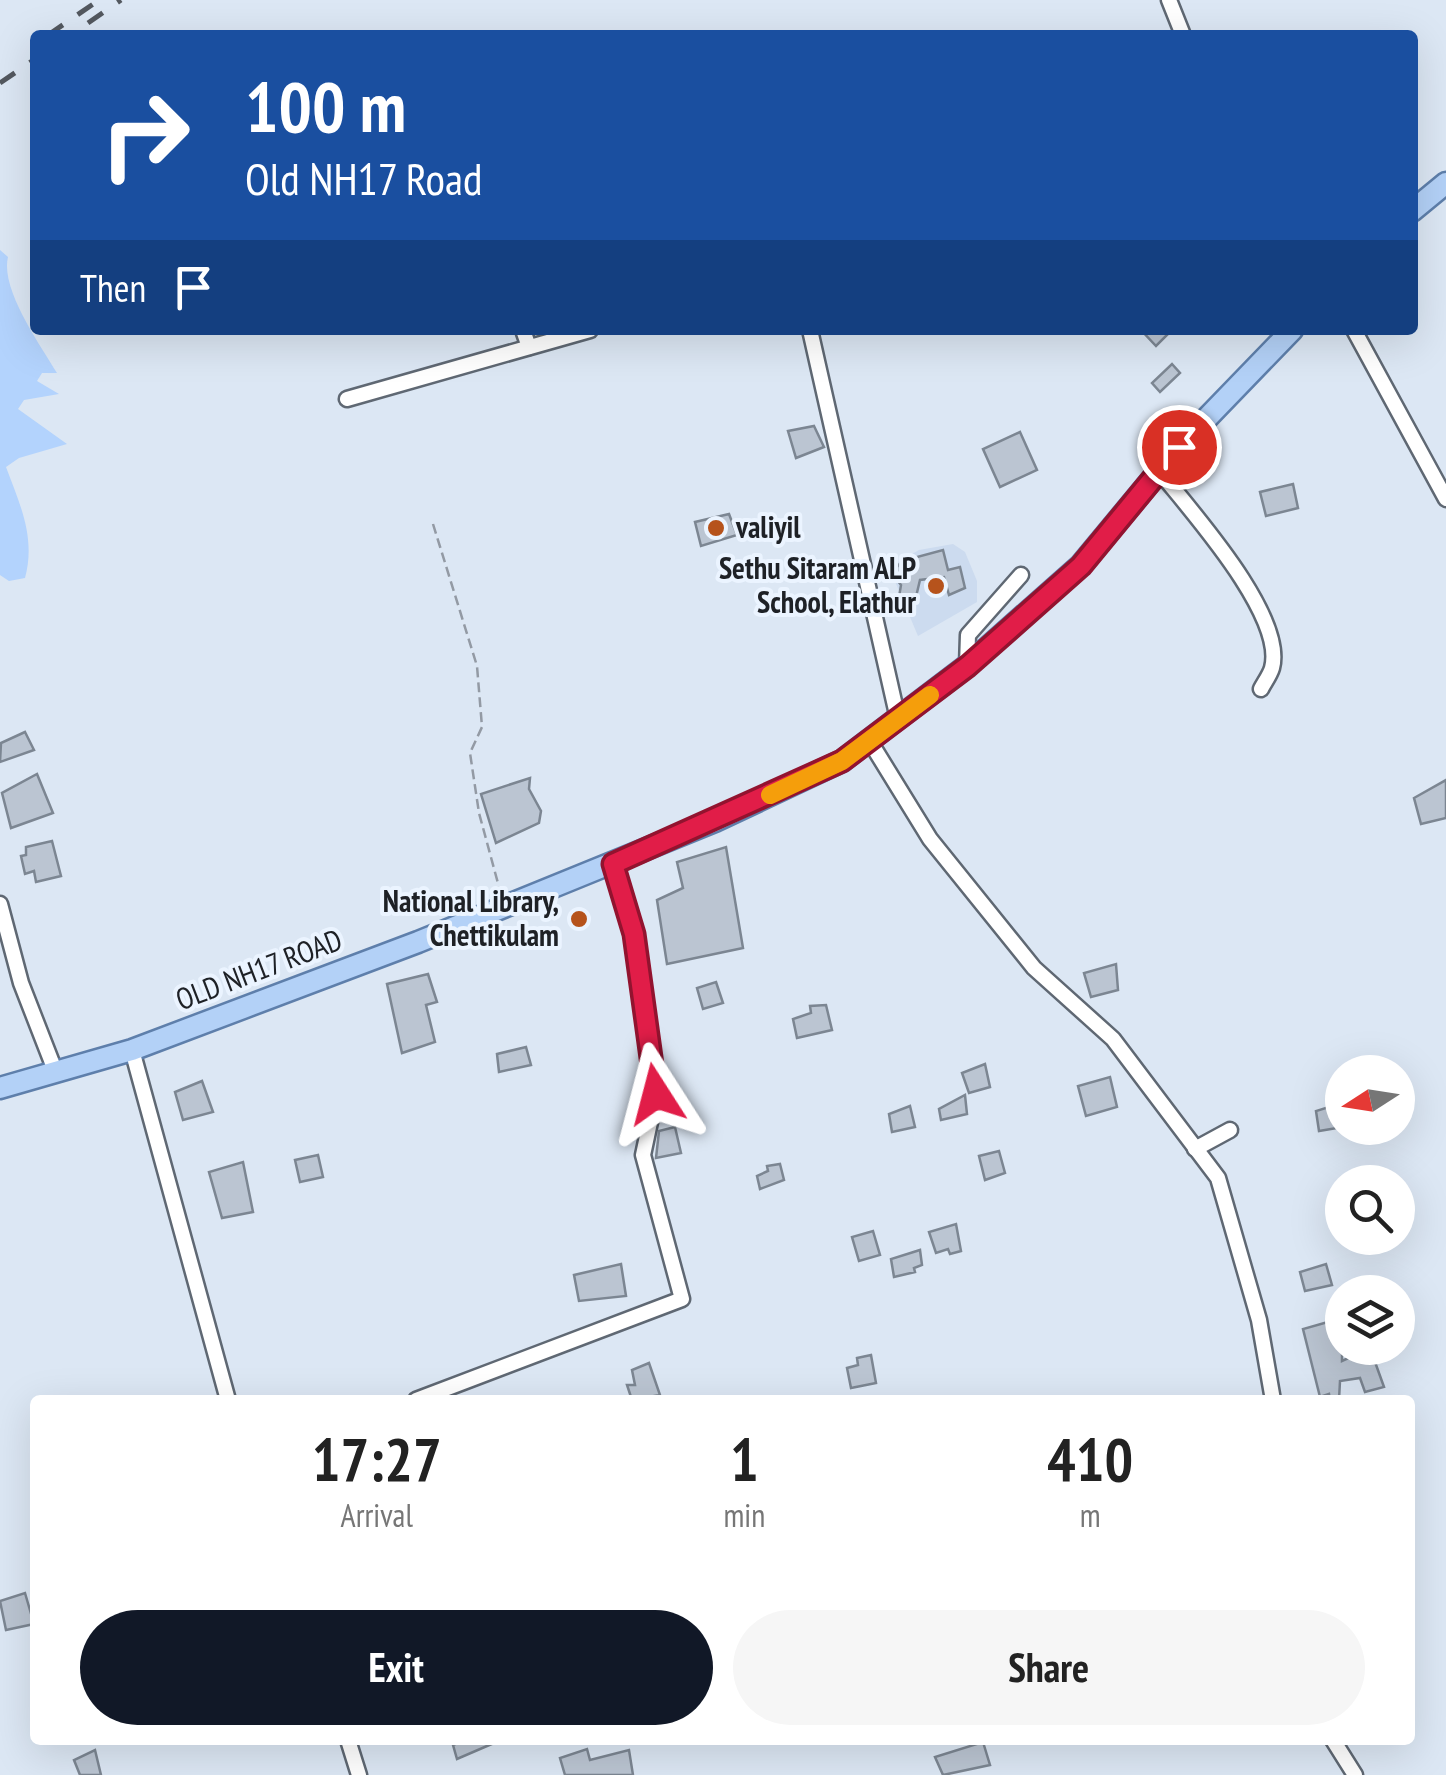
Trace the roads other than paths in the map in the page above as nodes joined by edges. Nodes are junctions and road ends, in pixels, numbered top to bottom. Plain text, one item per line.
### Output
1 (1169, 0) edge
2 (1181, 30) edge
3 (1446, 184) edge
4 (1418, 206) edge
5 (525, 335) edge
6 (572, 335) edge
7 (811, 335) edge
8 (1287, 335) edge
9 (1357, 335) edge
10 (529, 347) junction
11 (347, 399) dead end
12 (1159, 471) junction
13 (1446, 498) edge
14 (1021, 575) dead end
15 (968, 666) junction
16 (1261, 689) dead end
17 (898, 719) junction
18 (869, 740) junction
19 (613, 864) junction
20 (0, 904) edge
21 (132, 1050) junction
22 (56, 1073) junction
23 (0, 1088) edge
24 (1230, 1130) dead end
25 (1195, 1149) junction
26 (227, 1395) edge
27 (429, 1395) edge
28 (1272, 1395) edge
29 (350, 1745) edge
30 (1336, 1745) edge
31 (359, 1775) edge
32 (1355, 1775) edge

1 - 2 street
3 - 4 main road
5 - 10 street
6 - 10 street
7 - 17 street
8 - 12 main road, OLD NH17 ROAD
9 - 13 street
10 - 11 street
12 - 15 main road, OLD NH17 ROAD
12 - 16 street
14 - 15 street
15 - 17 main road, OLD NH17 ROAD
17 - 18 main road, OLD NH17 ROAD
18 - 19 main road, OLD NH17 ROAD
18 - 25 street
19 - 21 main road, OLD NH17 ROAD
19 - 27 street
20 - 22 street
21 - 22 main road, OLD NH17 ROAD
21 - 26 street
22 - 23 main road, OLD NH17 ROAD
24 - 25 street
25 - 28 street
29 - 31 street
30 - 32 street

